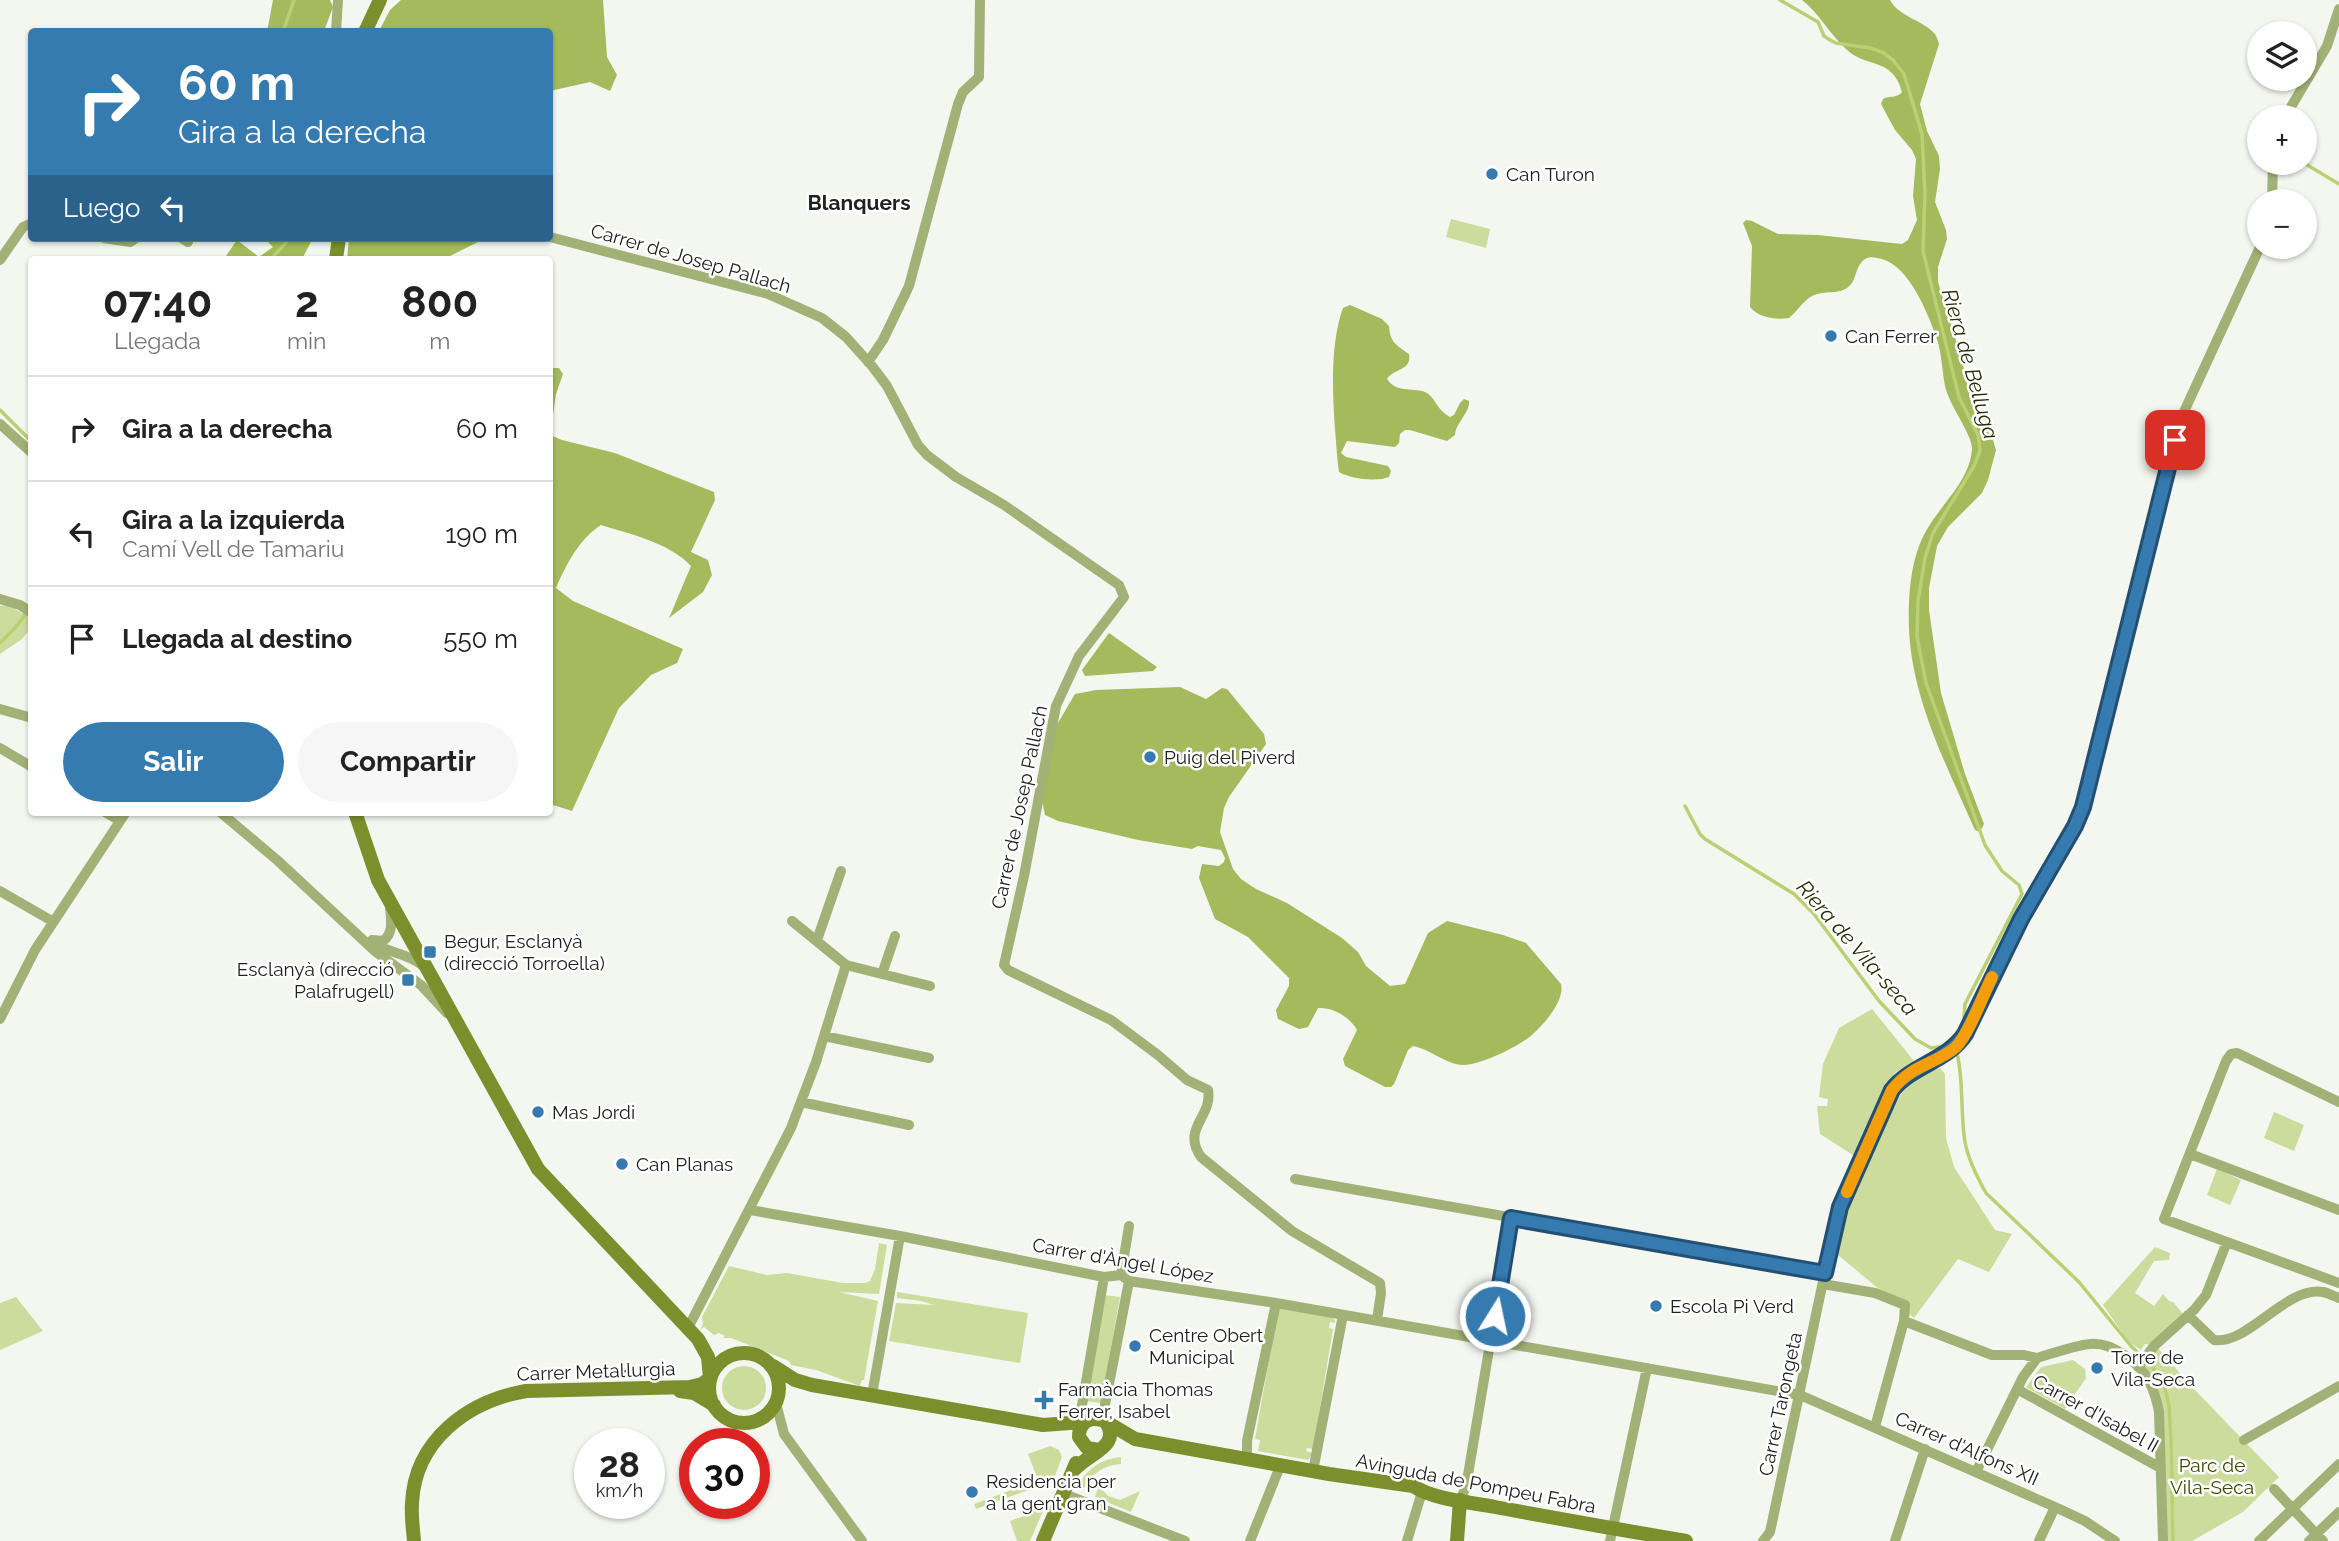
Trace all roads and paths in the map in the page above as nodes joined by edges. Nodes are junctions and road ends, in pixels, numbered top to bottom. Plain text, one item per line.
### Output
1 (338, 0) edge
2 (379, 0) edge
3 (980, 0) edge
4 (370, 7) edge
5 (2339, 9) edge
6 (336, 28) edge
7 (365, 28) edge
8 (2292, 105) edge
9 (28, 225) edge
10 (553, 238) edge
11 (2254, 259) edge
12 (0, 260) edge
13 (868, 362) junction
14 (0, 424) edge
15 (28, 449) edge
16 (0, 599) edge
17 (28, 610) edge
18 (0, 709) edge
19 (28, 717) edge
20 (0, 748) edge
21 (28, 765) edge
22 (123, 816) edge
23 (225, 816) edge
24 (356, 816) edge
25 (841, 871) dead end
26 (0, 891) edge
27 (389, 900) junction
28 (52, 921) junction
29 (792, 921) dead end
30 (895, 936) dead end
31 (363, 938) junction
32 (411, 939) junction
33 (817, 940) junction
34 (412, 957) junction
35 (846, 965) junction
36 (399, 967) junction
37 (430, 973) junction
38 (882, 974) junction
39 (930, 986) dead end
40 (0, 1019) edge
41 (460, 1028) junction
42 (824, 1036) junction
43 (929, 1058) dead end
44 (801, 1102) junction
45 (2339, 1102) edge
46 (909, 1125) dead end
47 (2190, 1154) junction
48 (1295, 1179) dead end
49 (750, 1210) junction
50 (2339, 1210) edge
51 (1511, 1218) junction
52 (1129, 1226) dead end
53 (900, 1236) junction
54 (2227, 1242) junction
55 (1825, 1273) junction
56 (1104, 1277) junction
57 (1125, 1278) junction
58 (2339, 1283) edge
59 (1823, 1284) junction
60 (2339, 1298) edge
61 (1276, 1303) junction
62 (1343, 1315) junction
63 (2188, 1315) junction
64 (1377, 1320) junction
65 (1904, 1321) junction
66 (693, 1334) junction
67 (1490, 1340) junction
68 (738, 1352) junction
69 (2037, 1358) junction
70 (773, 1366) junction
71 (2138, 1367) junction
72 (1647, 1368) junction
73 (710, 1378) junction
74 (812, 1385) junction
75 (2339, 1386) edge
76 (2017, 1389) junction
77 (872, 1395) junction
78 (1800, 1395) junction
79 (778, 1398) junction
80 (713, 1405) junction
81 (1103, 1420) junction
82 (1085, 1421) junction
83 (1055, 1426) junction
84 (1875, 1427) junction
85 (1135, 1439) junction
86 (2244, 1440) dead end
87 (1081, 1443) junction
88 (1103, 1447) junction
89 (1925, 1449) junction
90 (1247, 1459) junction
91 (1281, 1464) junction
92 (2339, 1464) edge
93 (2159, 1467) junction
94 (1075, 1469) junction
95 (1313, 1471) junction
96 (1976, 1472) junction
97 (2274, 1489) dead end
98 (1422, 1492) junction
99 (1064, 1494) junction
100 (1460, 1500) junction
101 (2055, 1507) junction
102 (2293, 1509) junction
103 (2339, 1512) edge
104 (1612, 1535) edge
105 (1171, 1538) edge
106 (2316, 1539) edge
107 (417, 1541) edge
108 (862, 1541) edge
109 (1043, 1541) edge
110 (1185, 1541) edge
111 (1250, 1541) edge
112 (1407, 1541) edge
113 (1457, 1541) edge
114 (1685, 1541) edge
115 (1763, 1541) edge
116 (1895, 1541) edge
117 (2039, 1541) edge
118 (2115, 1541) edge
119 (2163, 1541) edge
120 (2259, 1541) edge

1 - 6 street
2 - 4 street
3 - 13 street
4 - 7 street
5 - 8 street
9 - 12 street
10 - 13 street, Carrer de Josep Pallach
11 - 55 street, Carrer Tarongeta
13 - 64 street, Carrer de Josep Pallach
14 - 15 street
16 - 17 street
18 - 19 street
20 - 21 street
22 - 28 street
23 - 31 street
24 - 27 street
25 - 33 street
26 - 28 street
27 - 31 street
27 - 32 street
28 - 40 street
29 - 33 street
30 - 38 street
31 - 34 street
31 - 36 street
32 - 34 street
32 - 37 street
33 - 35 street
34 - 36 street
34 - 37 street
35 - 38 street
35 - 42 street
36 - 41 street
37 - 41 street
38 - 39 street
41 - 66 street
42 - 43 street
42 - 44 street
44 - 46 street
44 - 49 street
45 - 47 street
47 - 50 street
47 - 54 street
48 - 51 street
49 - 53 street, Carrer d'Àngel López
49 - 66 street
51 - 55 street
51 - 67 street
52 - 57 street
53 - 56 street, Carrer d'Àngel López
53 - 77 street
54 - 58 street
54 - 63 street
55 - 59 street, Carrer Tarongeta
56 - 57 street, Carrer d'Àngel López
56 - 82 street
57 - 61 street, Carrer d'Àngel López
57 - 81 street
59 - 65 street
59 - 78 street, Carrer Tarongeta
60 - 63 street
61 - 62 street, Carrer d'Àngel López
61 - 90 street
62 - 64 street, Carrer d'Àngel López
62 - 95 street
63 - 71 street
64 - 67 street, Carrer d'Àngel López
65 - 69 street
65 - 84 street
66 - 68 street
66 - 73 street
67 - 72 street, Carrer d'Àngel López
67 - 100 street
68 - 70 street
68 - 73 street
69 - 71 street
69 - 76 street
70 - 74 street
70 - 79 street
71 - 93 street
72 - 78 street, Carrer d'Alfons XII
72 - 104 street
73 - 80 street
73 - 107 street, Carrer Metal·lurgia
74 - 77 street
74 - 79 street
75 - 86 street
76 - 93 street, Carrer d'Isabel II
76 - 96 street
77 - 83 street
78 - 84 street, Carrer d'Alfons XII
78 - 115 street, Carrer Tarongeta
79 - 80 street
79 - 108 street
80 - 107 street, Carrer Metal·lurgia
81 - 82 street
81 - 85 street, Avinguda de Pompeu Fabra
81 - 88 street
82 - 83 street
82 - 87 street
83 - 87 street
84 - 89 street, Carrer d'Alfons XII
85 - 88 street, Avinguda de Pompeu Fabra
85 - 90 street, Avinguda de Pompeu Fabra
87 - 88 street
87 - 94 street
88 - 94 street
89 - 96 street, Carrer d'Alfons XII
89 - 116 street
90 - 91 street, Avinguda de Pompeu Fabra
91 - 95 street, Avinguda de Pompeu Fabra
91 - 111 street
92 - 102 street
93 - 119 street
94 - 99 street
95 - 98 street, Avinguda de Pompeu Fabra
96 - 101 street, Carrer d'Alfons XII
97 - 102 street
98 - 100 street, Avinguda de Pompeu Fabra
98 - 112 street
99 - 105 street
99 - 109 street
100 - 104 street, Avinguda de Pompeu Fabra
100 - 113 street
101 - 117 street
101 - 118 street, Carrer d'Alfons XII
102 - 106 street
102 - 120 street
103 - 106 street
104 - 114 street, Avinguda de Pompeu Fabra
105 - 110 street

